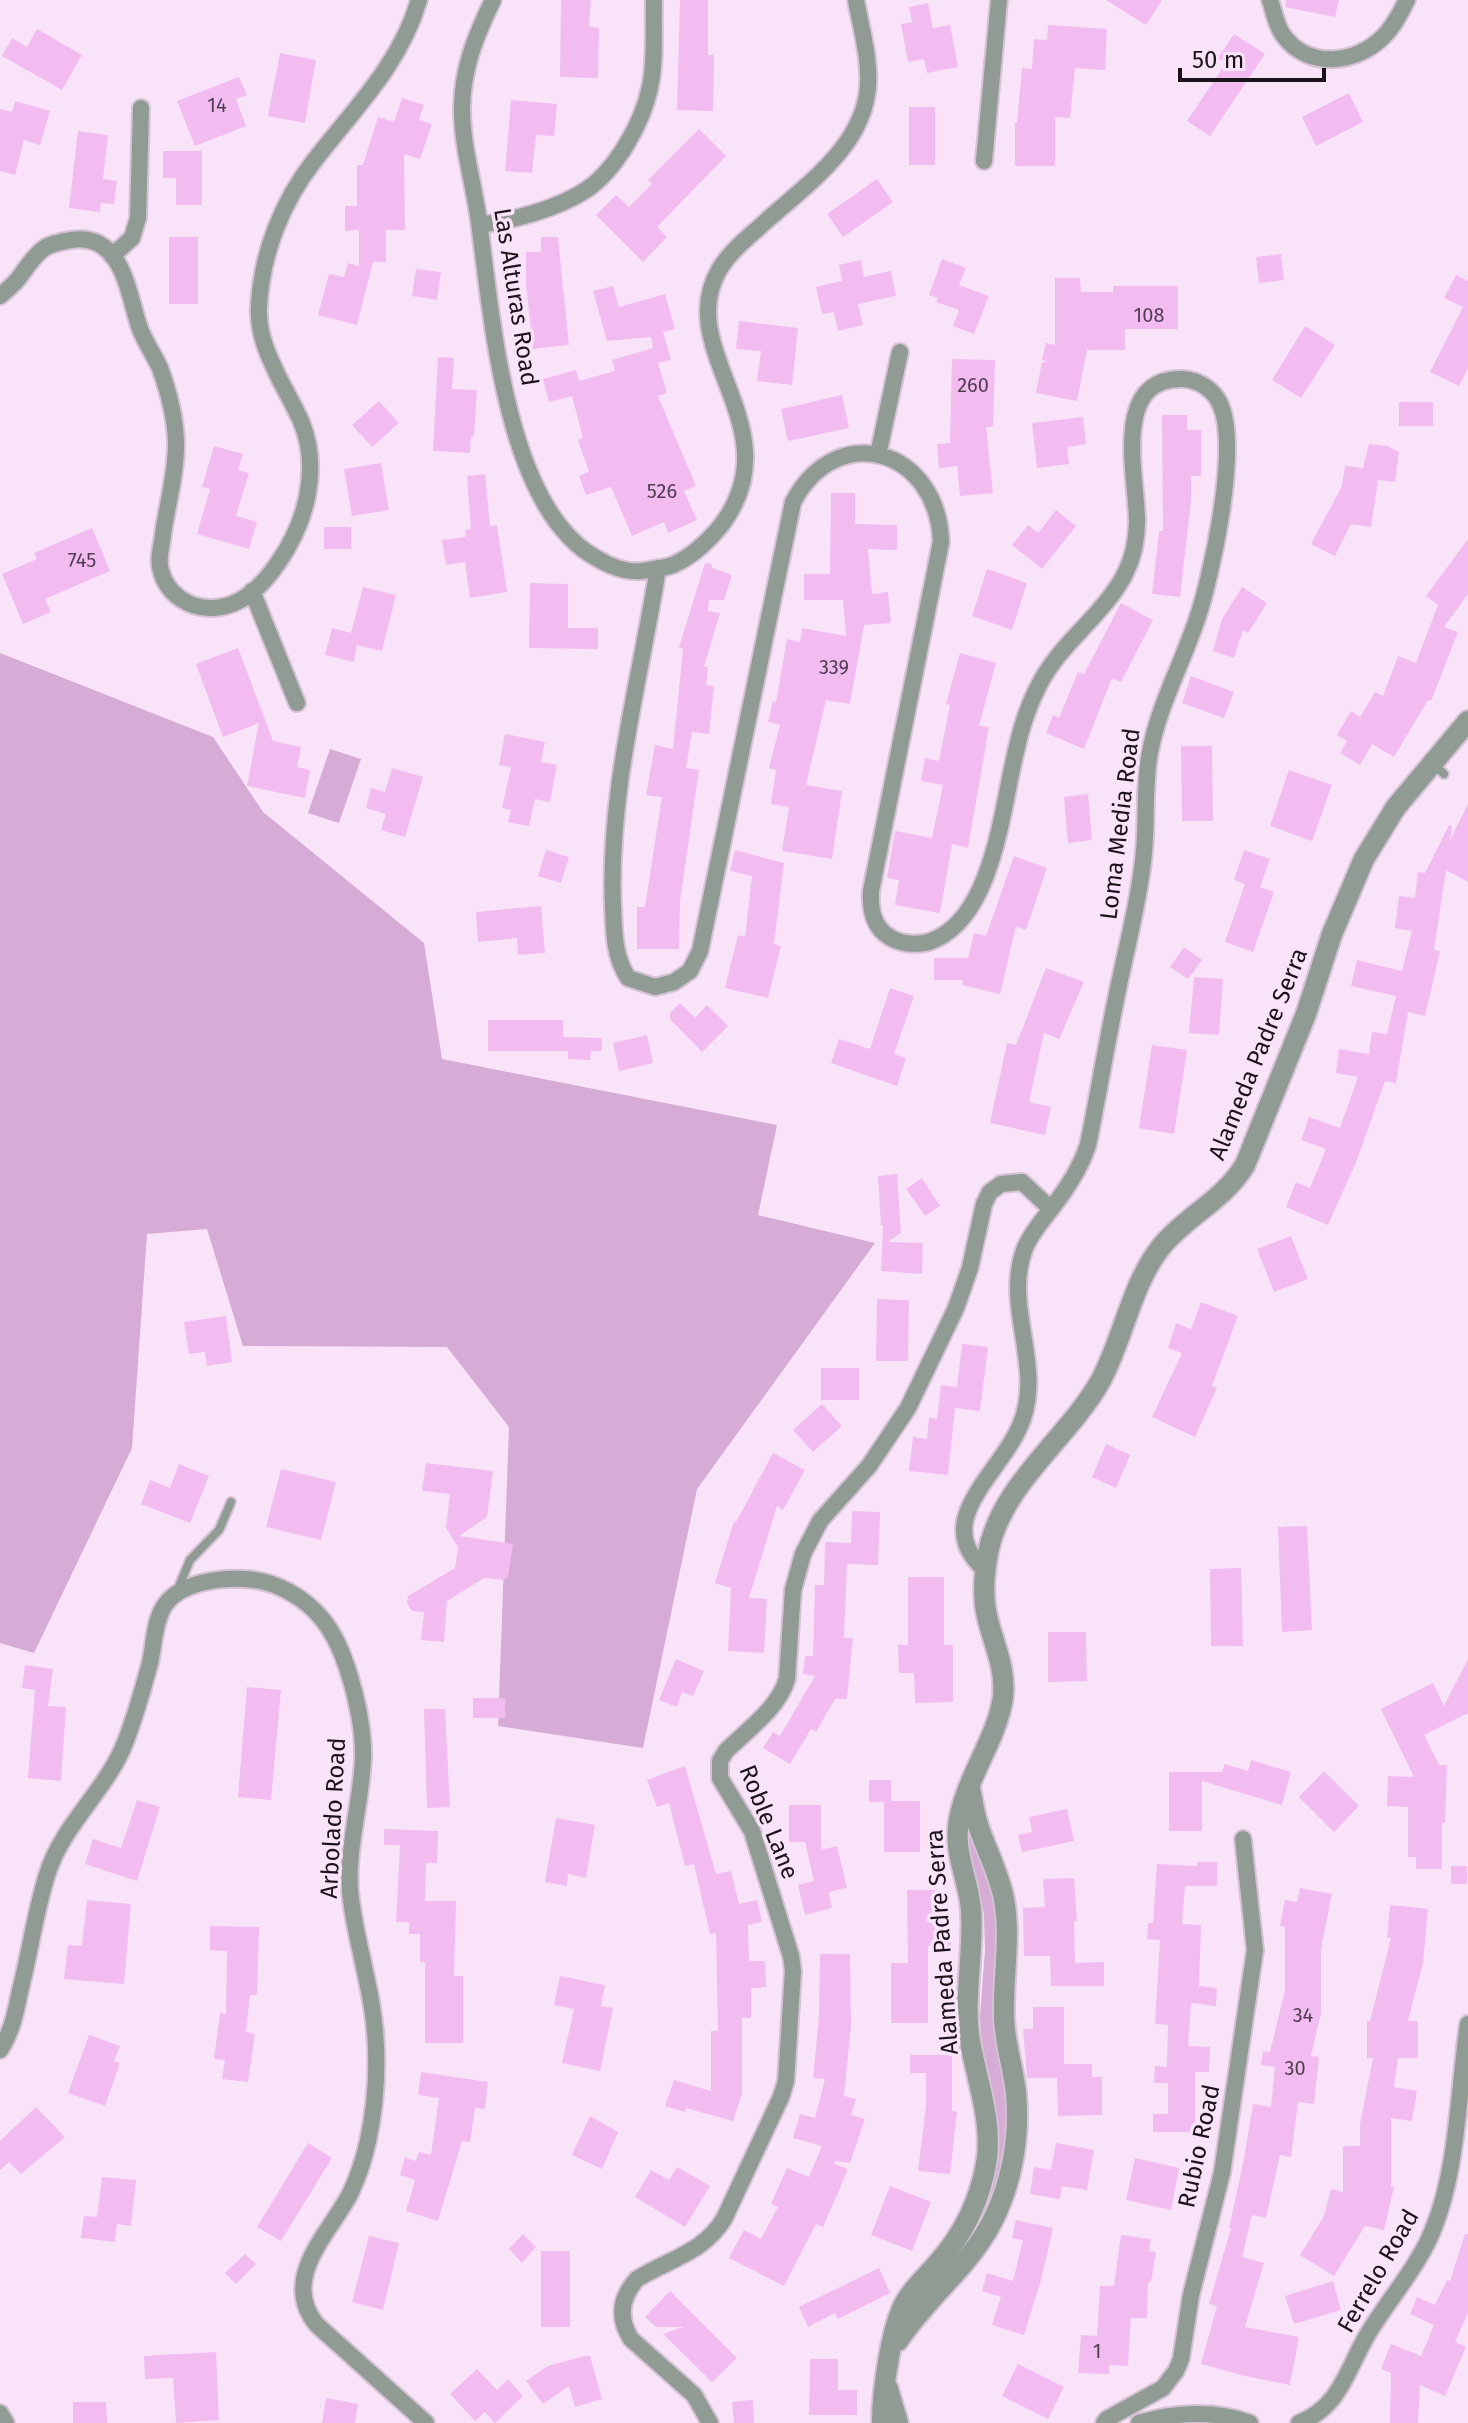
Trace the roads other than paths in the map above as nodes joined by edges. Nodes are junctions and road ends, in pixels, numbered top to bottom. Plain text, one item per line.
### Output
1 (419, 0) edge
2 (493, 0) edge
3 (654, 0) edge
4 (856, 0) edge
5 (999, 0) edge
6 (1270, 0) edge
7 (1407, 0) edge
8 (141, 108) dead end
9 (984, 161) dead end
10 (480, 225) junction
11 (112, 256) junction
12 (0, 296) edge
13 (900, 352) dead end
14 (878, 455) junction
15 (658, 568) junction
16 (252, 591) junction
17 (297, 703) dead end
18 (1468, 721) edge
19 (1051, 1209) junction
20 (231, 1502) dead end
21 (985, 1570) junction
22 (175, 1596) junction
23 (970, 1789) junction
24 (1243, 1839) dead end
25 (1468, 2024) edge
26 (0, 2050) edge
27 (891, 2353) junction
28 (887, 2386) junction
29 (0, 2413) edge
30 (6, 2423) edge
31 (426, 2423) edge
32 (710, 2423) edge
33 (882, 2423) edge
34 (898, 2423) edge
35 (1104, 2423) edge
36 (1139, 2423) edge
37 (1250, 2423) edge
38 (1299, 2423) edge

1 - 16 street
2 - 10 street, Las Alturas Road
3 - 10 street
4 - 15 street, Las Alturas Road
5 - 9 street
6 - 7 street
8 - 11 street
10 - 15 street, Las Alturas Road
11 - 12 street
11 - 16 street
13 - 14 street
14 - 15 street
14 - 19 street, Loma Media Road
16 - 17 street
18 - 21 street, Alameda Padre Serra
19 - 21 street, Loma Media Road
19 - 32 street, Roble Lane
20 - 22 lane
21 - 23 street, Alameda Padre Serra
22 - 26 street
22 - 31 street, Arbolado Road
23 - 27 street, Alameda Padre Serra
23 - 27 street, Alameda Padre Serra
24 - 35 street, Rubio Road
25 - 38 street, Ferrelo Road
27 - 28 street, Alameda Padre Serra
28 - 33 street, Alameda Padre Serra
28 - 34 street, Alameda Padre Serra
29 - 30 street
36 - 37 street

